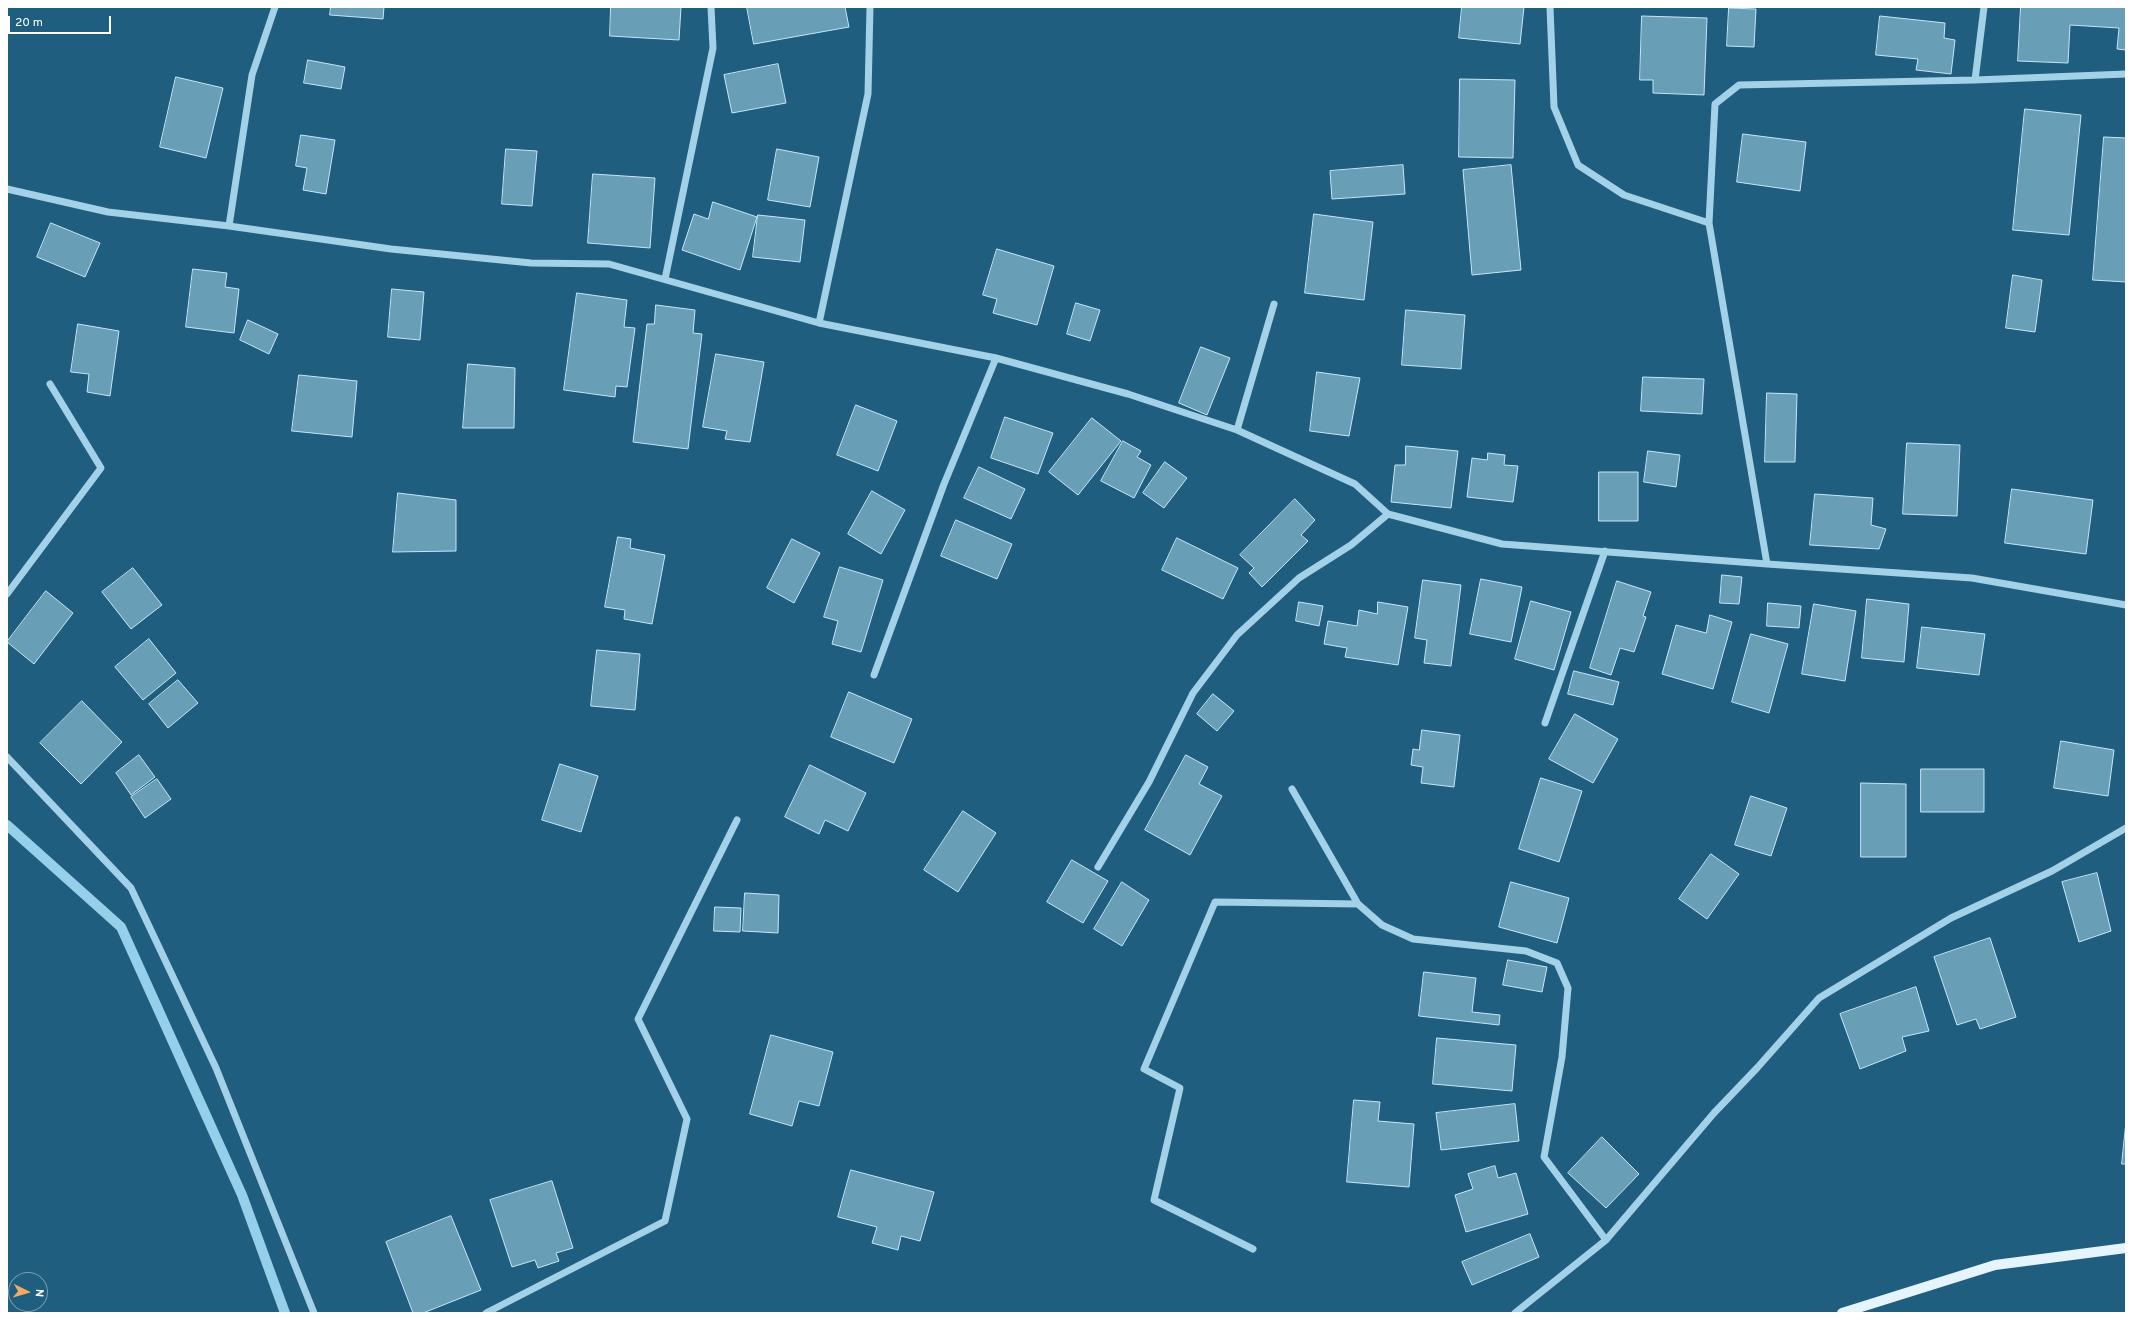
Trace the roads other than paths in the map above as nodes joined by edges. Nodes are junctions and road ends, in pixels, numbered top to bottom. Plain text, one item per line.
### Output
1 (275, 7) edge
2 (711, 7) edge
3 (870, 7) edge
4 (1550, 7) edge
5 (1984, 7) edge
6 (2126, 74) edge
7 (1975, 80) junction
8 (7, 189) edge
9 (1709, 223) junction
10 (229, 226) junction
11 (665, 279) junction
12 (1274, 304) dead end
13 (819, 323) junction
14 (996, 358) junction
15 (50, 384) dead end
16 (1237, 430) junction
17 (1388, 514) junction
18 (1605, 552) junction
19 (1766, 564) junction
20 (7, 594) edge
21 (2126, 605) edge
22 (874, 675) dead end
23 (1545, 723) dead end
24 (7, 757) edge
25 (1292, 789) dead end
26 (737, 820) dead end
27 (2126, 828) edge
28 (1098, 867) dead end
29 (1358, 904) junction
30 (1606, 1240) junction
31 (2126, 1248) edge
32 (1253, 1249) dead end
33 (314, 1313) edge
34 (486, 1313) edge
35 (1514, 1313) edge
36 (1842, 1313) edge

1 - 10 street
2 - 11 street
3 - 13 street
4 - 9 street
5 - 7 street
6 - 7 street
7 - 9 street
8 - 10 street
9 - 19 street
10 - 11 street
11 - 13 street
12 - 16 street
13 - 14 street
14 - 16 street
14 - 22 street
15 - 20 street
16 - 17 street
17 - 18 street
17 - 28 street
18 - 19 street
18 - 23 street
19 - 21 street
24 - 33 street
25 - 29 street
26 - 34 street
27 - 30 street
29 - 30 street
29 - 32 street
30 - 35 street
31 - 36 main road

